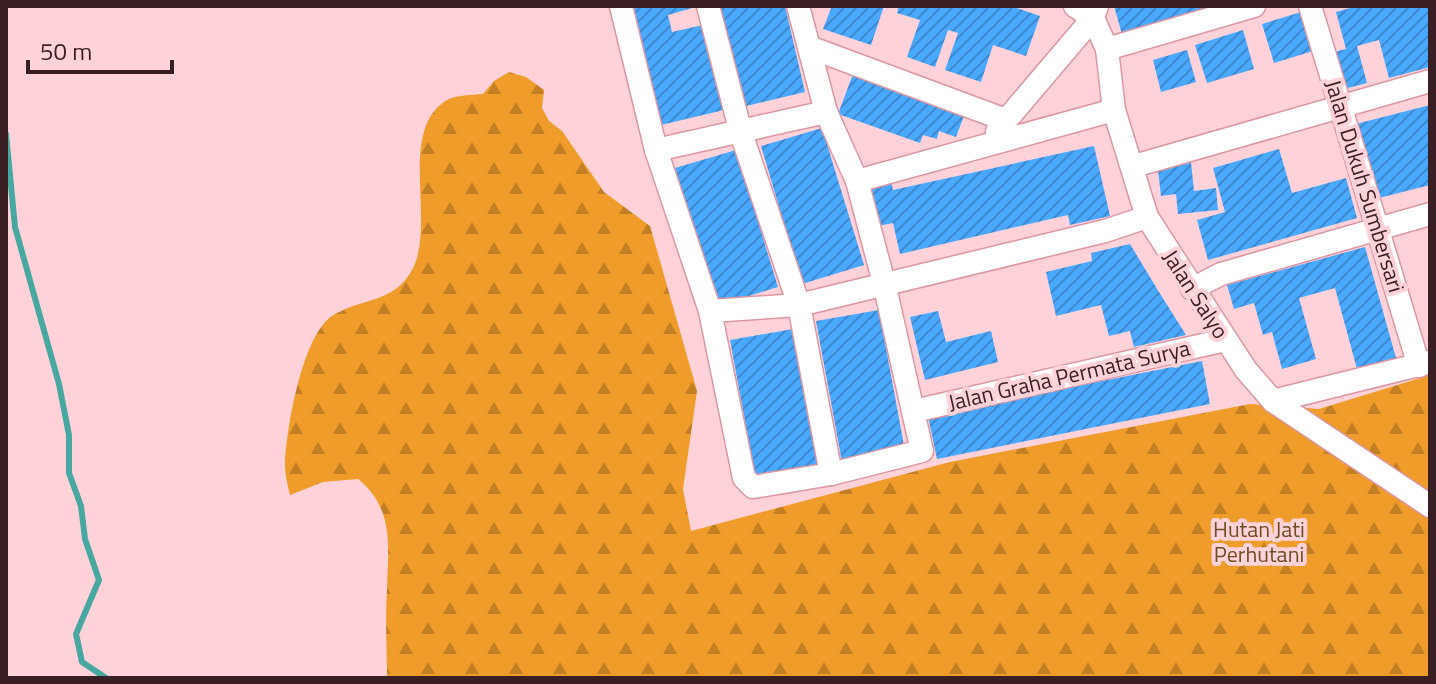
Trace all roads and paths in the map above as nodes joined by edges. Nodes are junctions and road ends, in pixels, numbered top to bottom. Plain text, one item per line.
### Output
1 (621, 6) edge
2 (708, 6) edge
3 (798, 6) edge
4 (1254, 6) edge
5 (1310, 6) edge
6 (1088, 10) edge
7 (809, 47) junction
8 (1107, 49) junction
9 (1430, 81) edge
10 (1340, 108) junction
11 (1114, 110) junction
12 (826, 112) junction
13 (1003, 119) junction
14 (741, 133) junction
15 (991, 142) junction
16 (656, 150) junction
17 (1134, 166) junction
18 (857, 181) junction
19 (1430, 214) edge
20 (1137, 221) junction
21 (1378, 228) junction
22 (884, 283) junction
23 (1192, 289) junction
24 (799, 305) junction
25 (710, 311) junction
26 (1225, 340) junction
27 (1425, 364) edge
28 (1273, 401) junction
29 (914, 411) junction
30 (831, 474) junction
31 (1430, 506) edge

1 - 16 street
2 - 14 street
3 - 7 street
4 - 8 street
5 - 10 street, Jalan Dukuh Sumbersari
6 - 8 street, Jalan Salyo
6 - 13 street
7 - 12 street
7 - 13 street
8 - 11 street, Jalan Salyo
9 - 10 street
10 - 17 street
10 - 21 street, Jalan Dukuh Sumbersari
11 - 15 street
11 - 17 street, Jalan Salyo
12 - 14 street
12 - 18 street
13 - 15 street
14 - 16 street
14 - 24 street
15 - 18 street
16 - 25 street
17 - 20 street, Jalan Salyo
18 - 22 street
19 - 21 street
20 - 22 street
20 - 23 street, Jalan Salyo
21 - 23 street
21 - 27 street, Jalan Dukuh Sumbersari
22 - 24 street
22 - 29 street
23 - 26 street, Jalan Salyo
24 - 25 street
24 - 30 street
25 - 30 street
26 - 28 street, Jalan Salyo
26 - 29 street, Jalan Graha Permata Surya
27 - 28 street, Jalan Dukuh Sumbersari
28 - 31 street, Jalan Salyo
29 - 30 street

